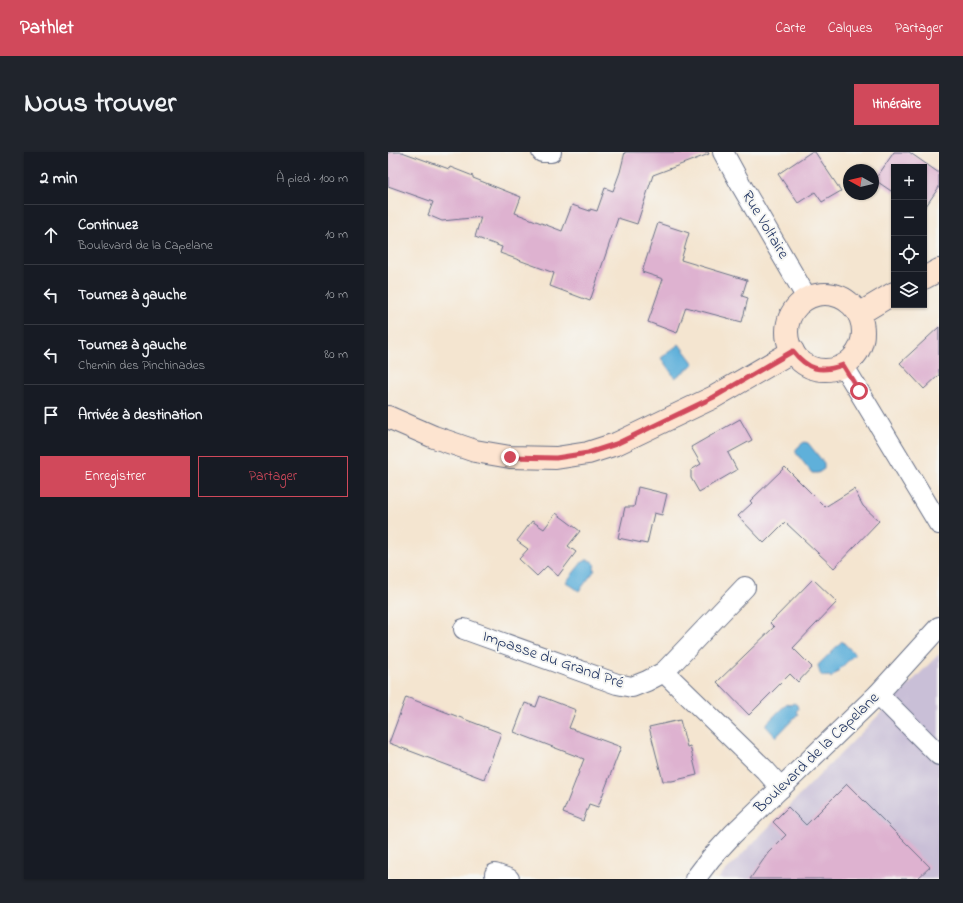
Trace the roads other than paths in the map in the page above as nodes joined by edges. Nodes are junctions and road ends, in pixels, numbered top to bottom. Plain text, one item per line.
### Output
1 (542, 152) edge
2 (551, 152) edge
3 (723, 152) edge
4 (939, 270) edge
5 (927, 276) edge
6 (891, 295) edge
7 (807, 298) junction
8 (859, 314) junction
9 (793, 351) junction
10 (843, 365) junction
11 (388, 417) edge
12 (939, 524) edge
13 (745, 586) dead end
14 (939, 627) edge
15 (464, 629) dead end
16 (664, 672) junction
17 (878, 694) junction
18 (939, 755) edge
19 (781, 788) junction
20 (695, 879) edge

1 - 2 street
3 - 7 street, Rue Voltaire
4 - 5 street
6 - 8 street
7 - 8 street
7 - 9 street
8 - 10 street
9 - 10 street
9 - 11 street
10 - 12 street
13 - 16 street, Impasse du Grand Pré
14 - 17 street, Boulevard de la Capelane
15 - 16 street, Impasse du Grand Pré
16 - 19 street
17 - 18 street
17 - 19 street, Boulevard de la Capelane
19 - 20 street, Boulevard de la Capelane

